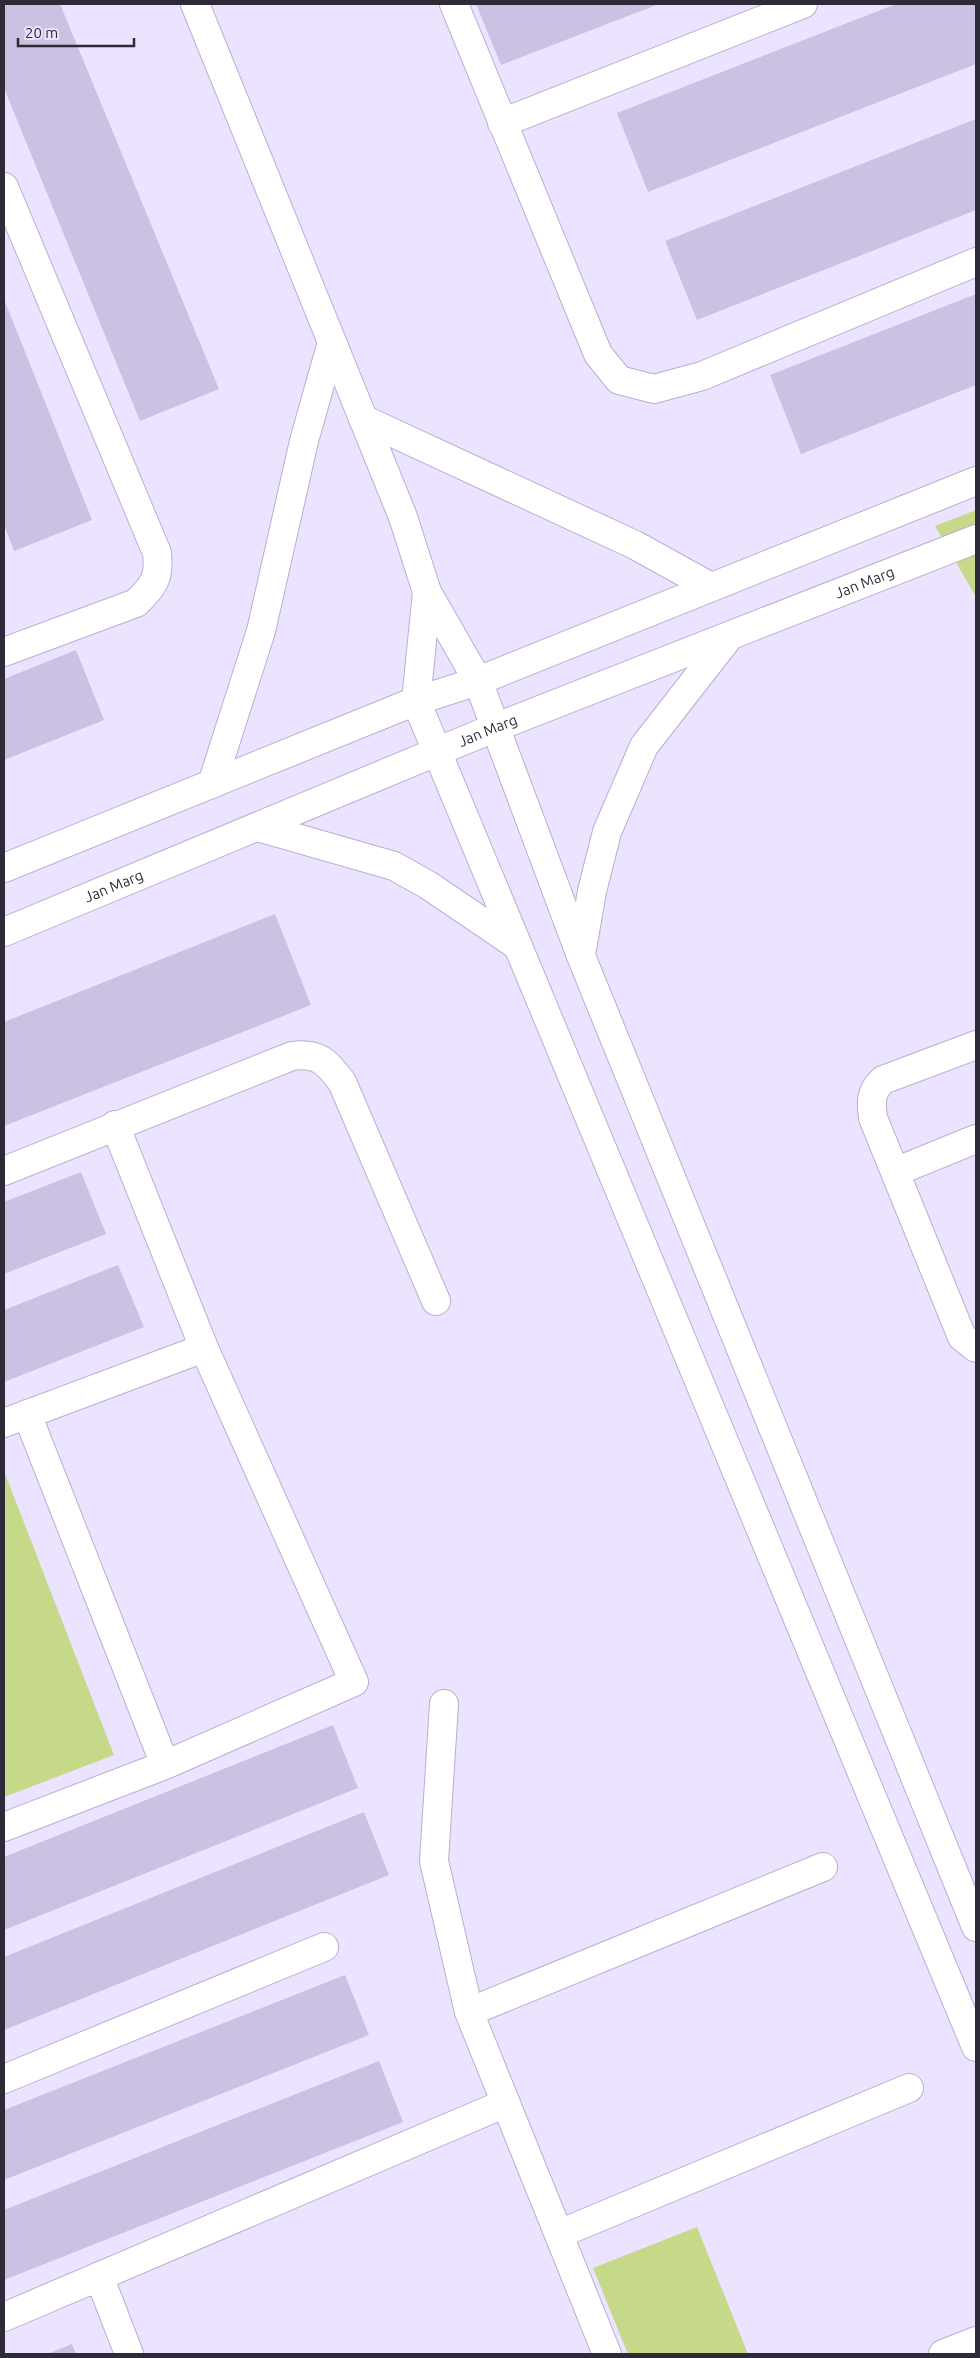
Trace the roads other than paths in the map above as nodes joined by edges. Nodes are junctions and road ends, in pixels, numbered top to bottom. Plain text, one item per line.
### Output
1 (195, 4) edge
2 (454, 4) edge
3 (803, 4) edge
4 (502, 123) junction
5 (4, 187) edge
6 (976, 262) edge
7 (332, 342) junction
8 (363, 419) junction
9 (976, 481) edge
10 (976, 539) edge
11 (711, 587) junction
12 (427, 592) junction
13 (729, 636) junction
14 (4, 652) edge
15 (478, 681) junction
16 (416, 701) junction
17 (494, 728) junction
18 (437, 753) junction
19 (212, 784) junction
20 (258, 827) junction
21 (4, 868) edge
22 (4, 932) edge
23 (518, 946) junction
24 (581, 956) junction
25 (976, 1045) edge
26 (115, 1125) junction
27 (976, 1139) edge
28 (4, 1171) edge
29 (895, 1172) junction
30 (436, 1301) dead end
31 (204, 1348) junction
32 (976, 1348) edge
33 (16, 1418) edge
34 (444, 1704) dead end
35 (165, 1765) junction
36 (4, 1827) edge
37 (823, 1868) dead end
38 (976, 1927) edge
39 (324, 1947) dead end
40 (468, 2012) junction
41 (976, 2047) edge
42 (4, 2079) edge
43 (910, 2088) dead end
44 (506, 2102) junction
45 (559, 2234) junction
46 (99, 2276) junction
47 (4, 2317) edge
48 (976, 2341) edge
49 (129, 2354) edge
50 (607, 2354) edge
51 (943, 2354) edge

1 - 7 main road
2 - 4 main road
3 - 4 main road
4 - 6 main road
5 - 14 main road
7 - 8 main road
7 - 19 main road
8 - 11 main road
8 - 12 main road
9 - 11 main road
10 - 13 main road, Jan Marg
11 - 15 main road
12 - 15 main road
12 - 16 main road
13 - 17 main road, Jan Marg
13 - 24 main road
15 - 16 main road
15 - 17 main road
16 - 18 main road
16 - 19 main road
17 - 18 main road, Jan Marg
17 - 24 main road
18 - 20 main road, Jan Marg
18 - 23 main road
19 - 21 main road
20 - 22 main road, Jan Marg
20 - 23 main road
23 - 41 main road
24 - 38 main road
25 - 29 main road
26 - 28 main road
26 - 30 main road
26 - 31 main road
27 - 29 main road
29 - 32 main road
31 - 33 main road
31 - 35 main road
33 - 35 main road
34 - 40 main road
35 - 36 main road
37 - 40 main road
39 - 42 main road
40 - 44 main road
43 - 45 main road
44 - 45 main road
44 - 46 main road
45 - 50 main road
46 - 47 main road
46 - 49 main road
48 - 51 main road

